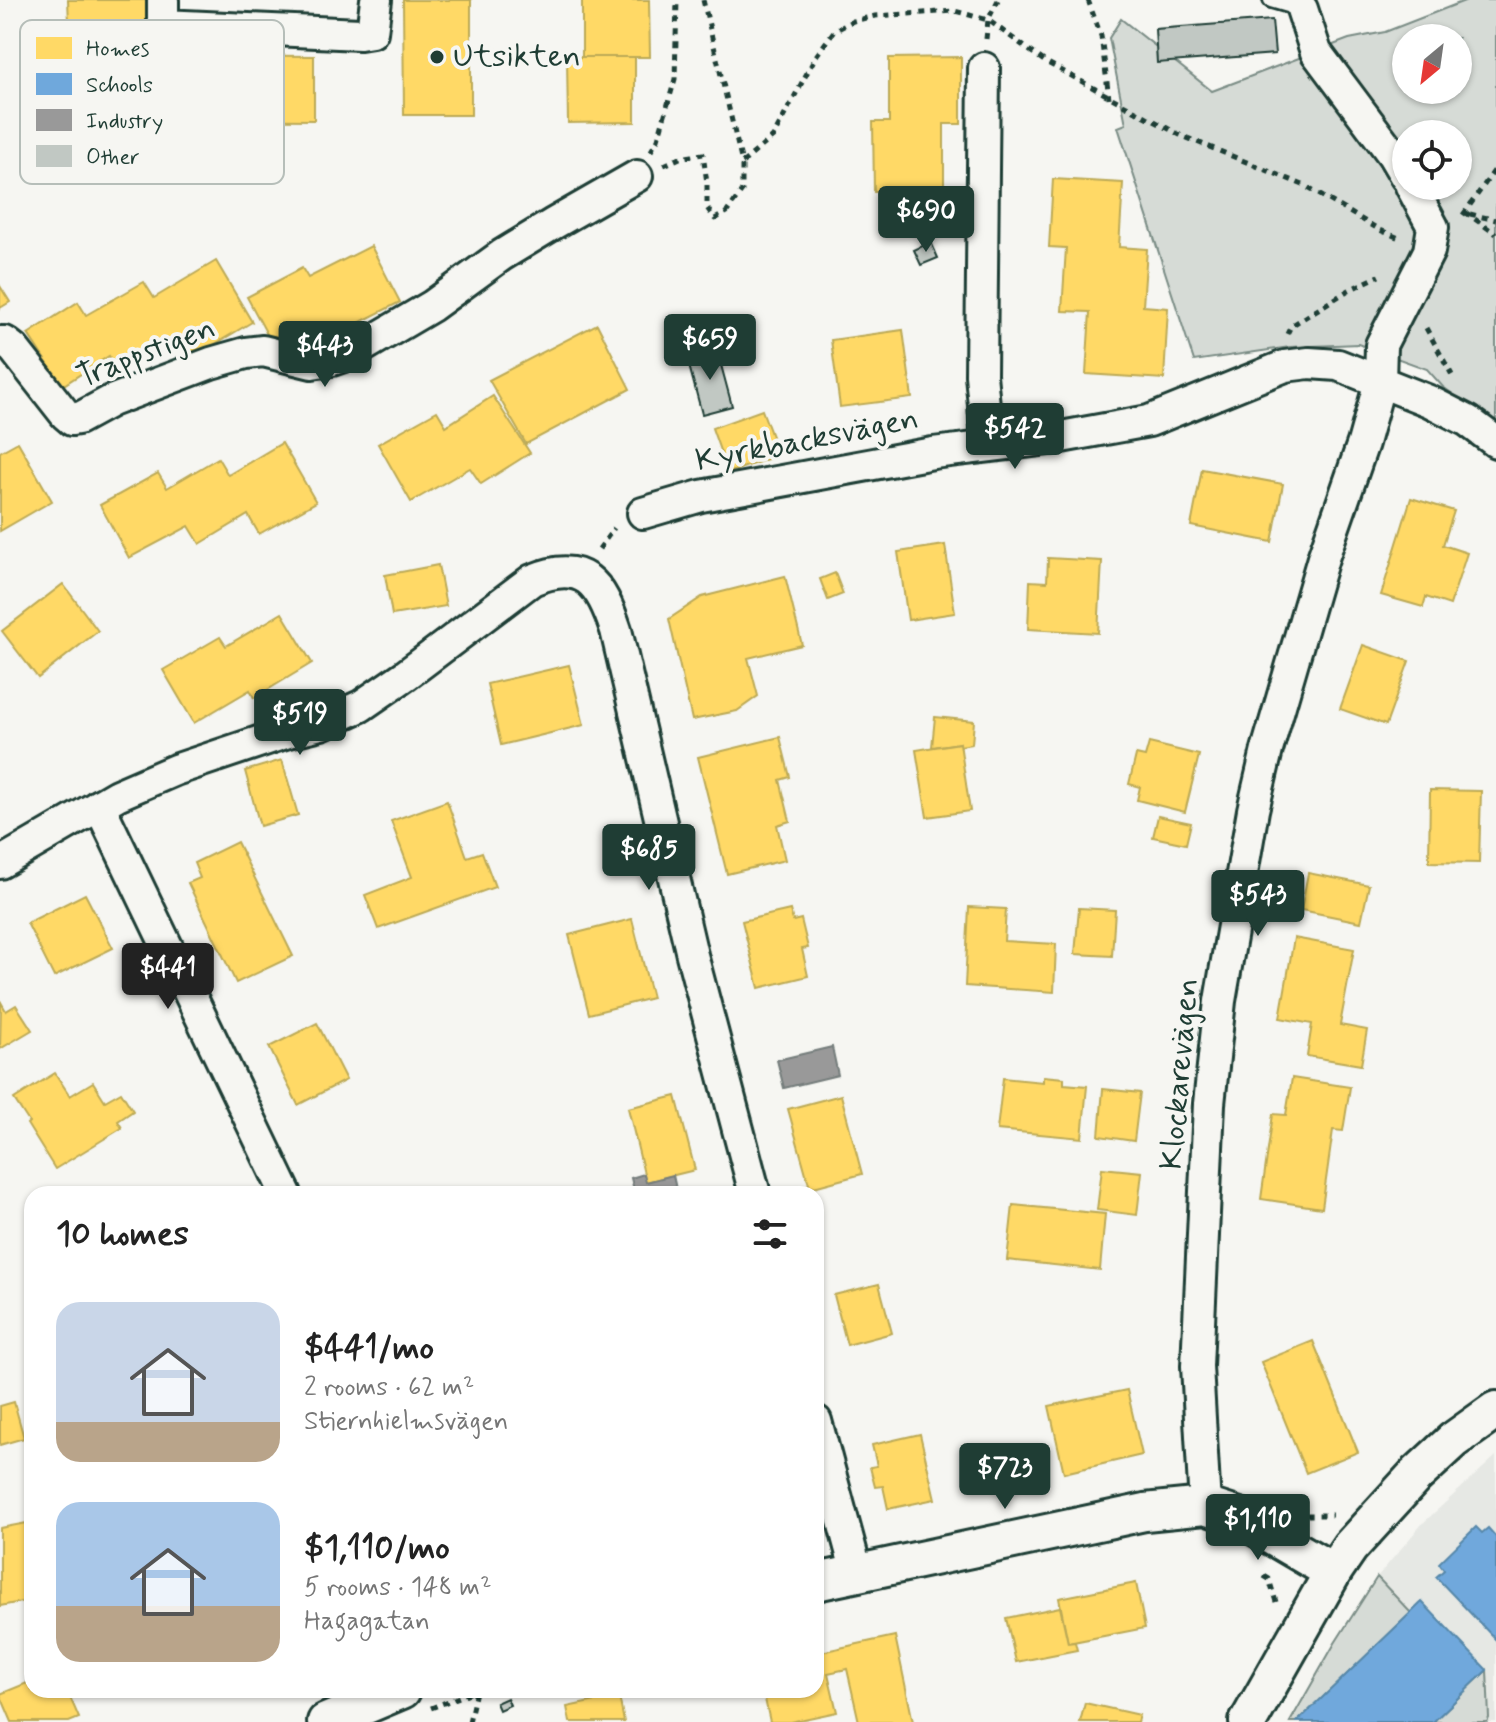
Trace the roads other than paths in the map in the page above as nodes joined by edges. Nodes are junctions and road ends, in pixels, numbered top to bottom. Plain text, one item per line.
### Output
1 (376, 0) edge
2 (1271, 0) edge
3 (1302, 9) joint
4 (284, 31) edge
5 (984, 68) dead end
6 (1392, 154) edge
7 (637, 176) road end
8 (1419, 200) edge
9 (0, 342) edge
10 (1380, 382) junction
11 (1496, 442) edge
12 (988, 446) junction
13 (643, 513) road end
14 (99, 805) junction
15 (0, 863) edge
16 (282, 1186) edge
17 (753, 1186) edge
18 (1496, 1410) edge
19 (824, 1451) edge
20 (1205, 1506) junction
21 (1333, 1572) junction
22 (857, 1573) junction
23 (824, 1580) edge
24 (383, 1698) edge
25 (326, 1722) edge
26 (1248, 1722) edge

1 - 4 street
2 - 3 lane
3 - 6 street
5 - 12 street
7 - 9 street, Trappstigen
8 - 10 street
10 - 11 street, Kyrkbacksvägen
10 - 12 street, Kyrkbacksvägen
10 - 20 street, Klockarevägen
12 - 13 street, Kyrkbacksvägen
14 - 15 street
14 - 16 street
14 - 17 street
18 - 21 street
19 - 22 street
20 - 21 street
20 - 22 street
21 - 26 street
22 - 23 street
24 - 25 street

